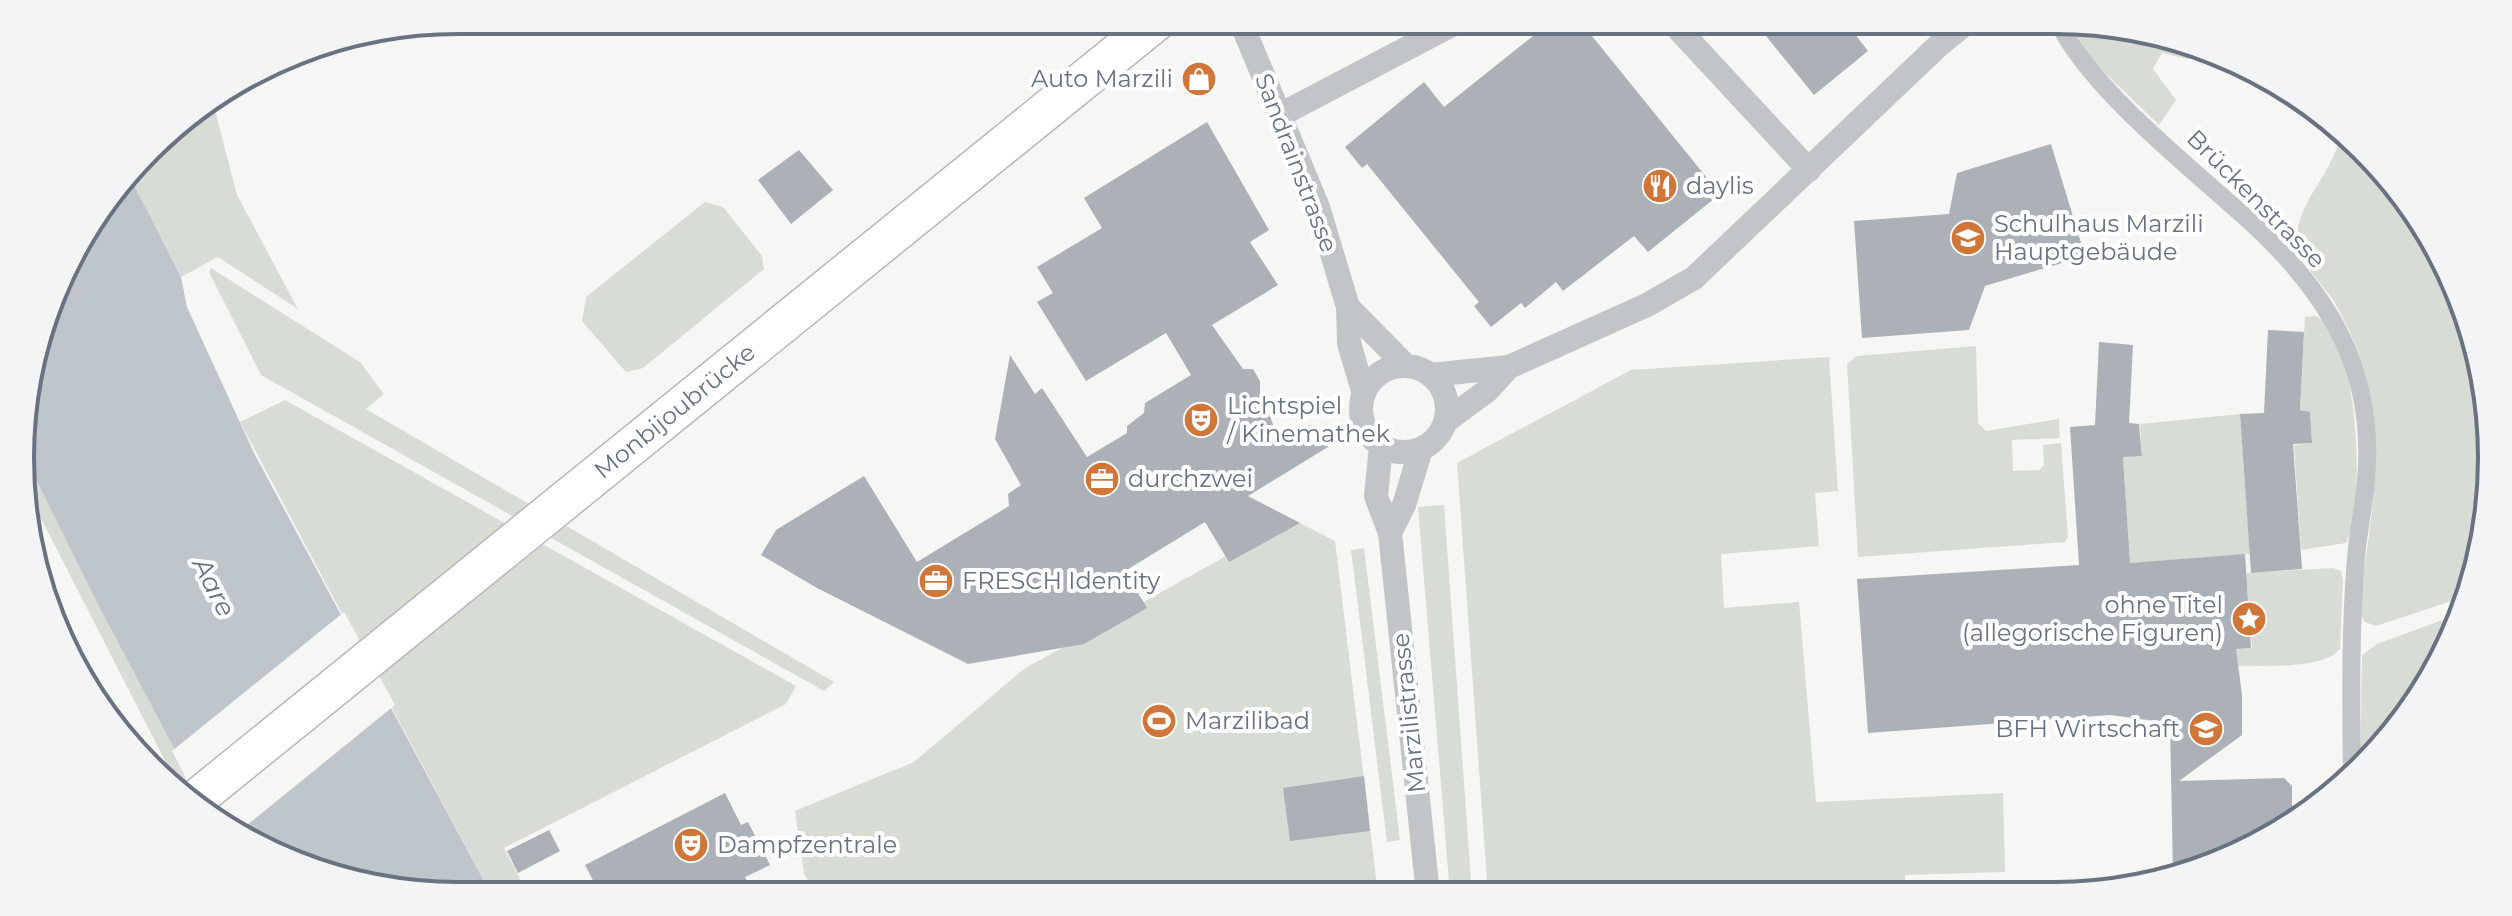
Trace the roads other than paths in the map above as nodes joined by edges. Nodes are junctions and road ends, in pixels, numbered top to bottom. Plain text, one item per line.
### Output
1 (1141, 34) edge
2 (1246, 34) edge
3 (1434, 34) edge
4 (1683, 34) edge
5 (1953, 34) edge
6 (2066, 34) edge
7 (1280, 115) junction
8 (1809, 170) junction
9 (1348, 307) junction
10 (1406, 366) junction
11 (1509, 367) junction
12 (1430, 375) junction
13 (1364, 394) junction
14 (1446, 421) junction
15 (1381, 446) junction
16 (1421, 449) junction
17 (1390, 533) junction
18 (2352, 760) edge
19 (201, 795) edge
20 (1427, 882) edge

1 - 19 main road, Monbijoubrücke
2 - 7 street, Sandrainstrasse
3 - 7 street
4 - 8 street
5 - 8 street
6 - 18 street, Brückenstrasse
7 - 9 street, Sandrainstrasse
8 - 11 street
9 - 10 street, Sandrainstrasse
9 - 13 street, Sandrainstrasse
10 - 12 street
10 - 13 street
11 - 12 street
11 - 14 street
12 - 14 street
13 - 15 street
14 - 16 street
15 - 16 street
15 - 17 street, Marzilistrasse
16 - 17 street
17 - 20 street, Marzilistrasse

